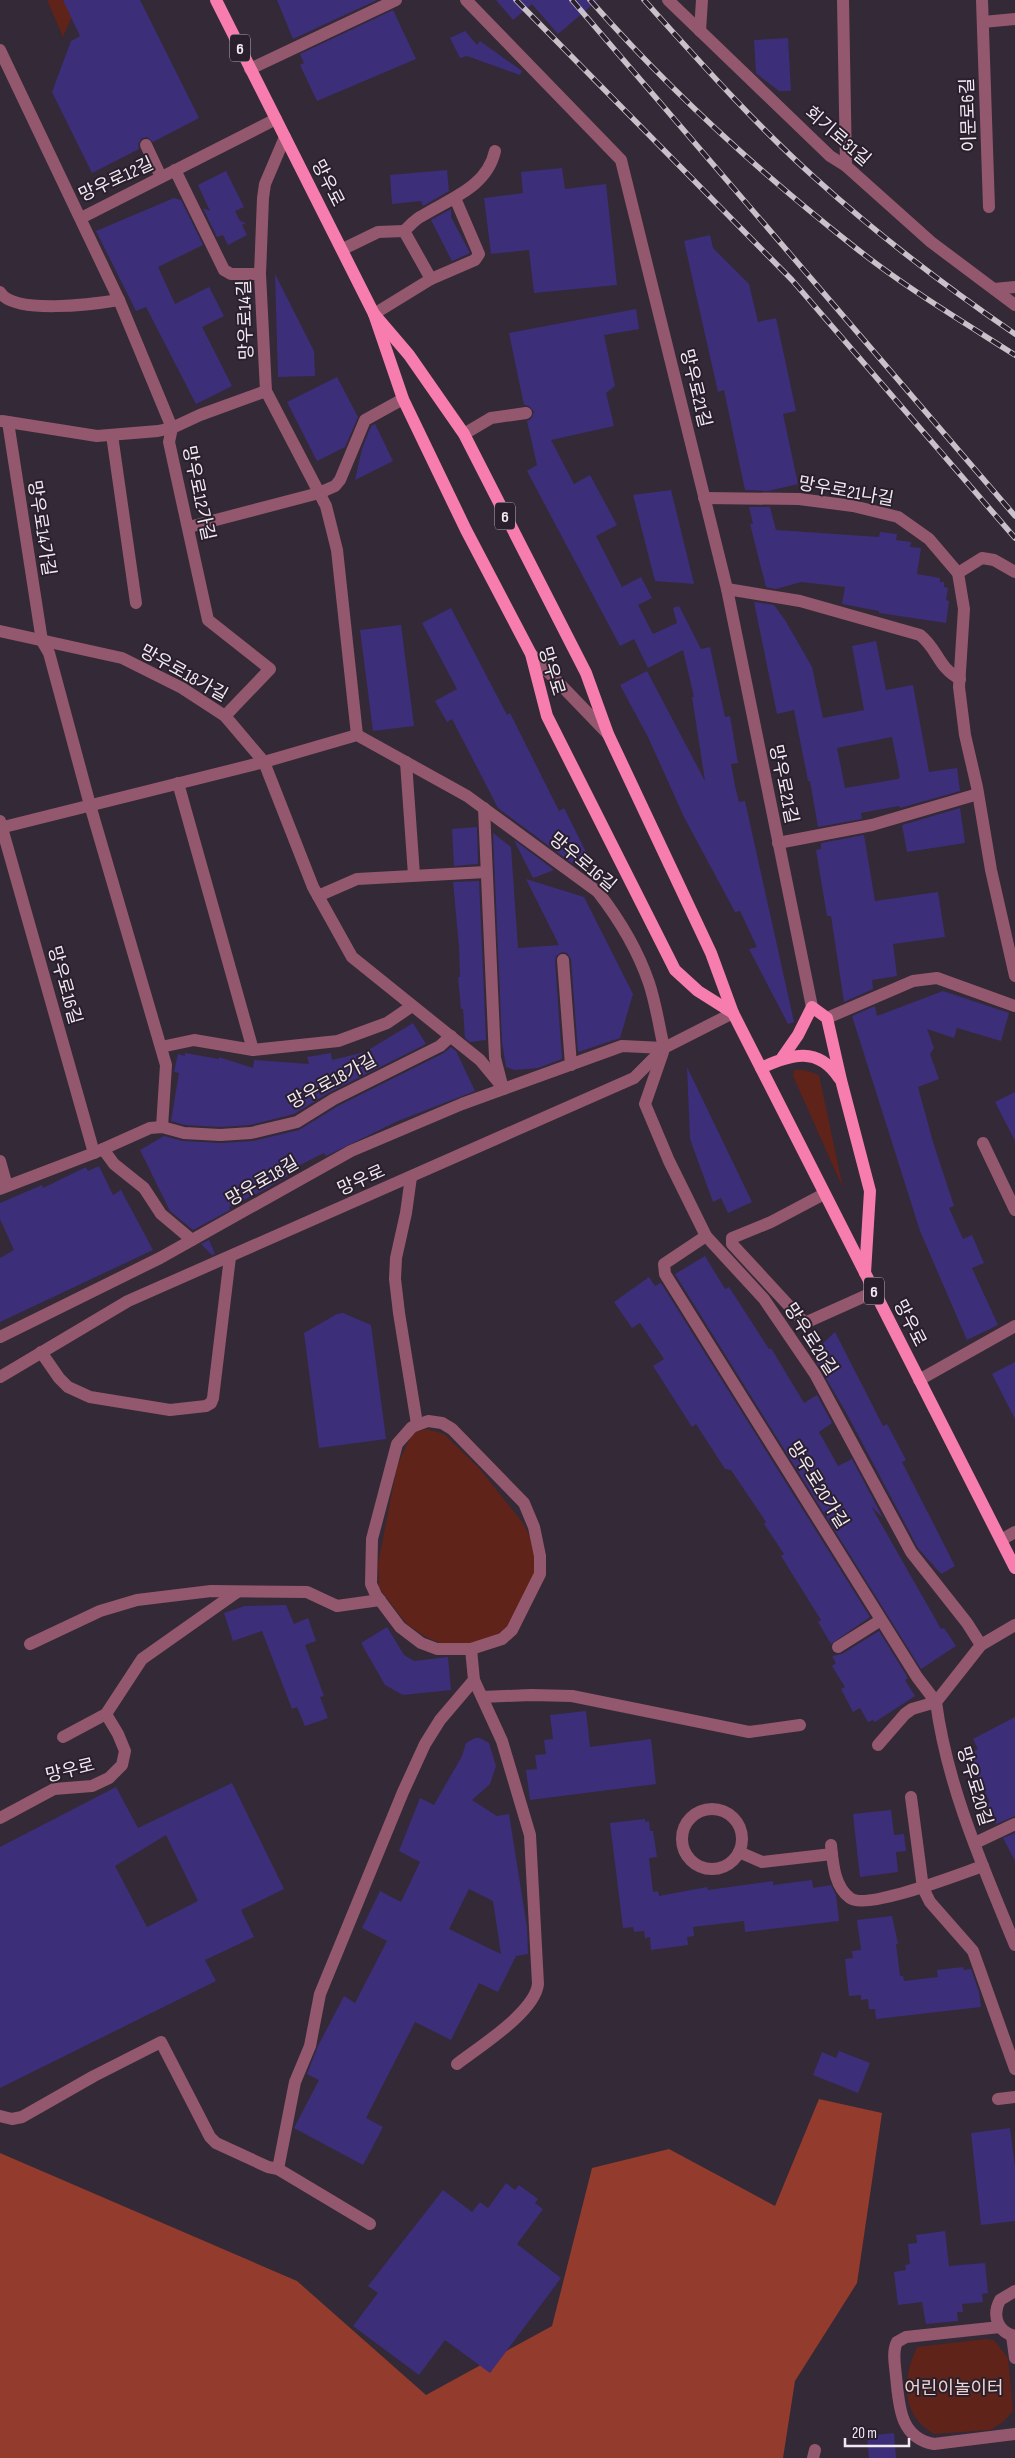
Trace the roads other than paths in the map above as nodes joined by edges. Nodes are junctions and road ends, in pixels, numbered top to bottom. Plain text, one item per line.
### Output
1 (216, 0) edge
2 (396, 0) edge
3 (466, 0) edge
4 (668, 0) edge
5 (702, 0) edge
6 (843, 0) edge
7 (982, 0) edge
8 (1015, 19) edge
9 (983, 22) junction
10 (700, 31) junction
11 (0, 50) edge
12 (250, 69) junction
13 (276, 119) junction
14 (285, 137) junction
15 (146, 145) dead end
16 (495, 151) dead end
17 (846, 166) junction
18 (175, 170) junction
19 (160, 178) junction
20 (455, 198) junction
21 (989, 207) dead end
22 (81, 218) junction
23 (404, 231) junction
24 (342, 249) junction
25 (260, 274) junction
26 (431, 279) junction
27 (1015, 286) edge
28 (994, 289) junction
29 (0, 292) edge
30 (119, 300) junction
31 (1015, 305) edge
32 (374, 314) junction
33 (266, 391) junction
34 (403, 399) junction
35 (526, 413) dead end
36 (4, 421) edge
37 (172, 428) junction
38 (464, 434) junction
39 (112, 435) junction
40 (319, 493) junction
41 (704, 498) junction
42 (189, 527) junction
43 (1015, 572) edge
44 (958, 573) junction
45 (727, 589) junction
46 (136, 603) dead end
47 (0, 631) edge
48 (42, 640) junction
49 (531, 654) junction
50 (960, 679) junction
51 (225, 716) junction
52 (608, 734) junction
53 (357, 736) junction
54 (264, 762) junction
55 (406, 762) junction
56 (178, 783) junction
57 (978, 794) junction
58 (90, 805) junction
59 (484, 808) junction
60 (1, 825) edge
61 (778, 843) junction
62 (486, 872) junction
63 (414, 875) junction
64 (318, 896) junction
65 (564, 960) dead end
66 (1015, 976) edge
67 (412, 1006) junction
68 (1015, 1006) edge
69 (812, 1008) junction
70 (733, 1013) junction
71 (827, 1018) junction
72 (451, 1036) junction
73 (160, 1047) junction
74 (664, 1048) junction
75 (254, 1050) junction
76 (782, 1058) junction
77 (571, 1065) junction
78 (761, 1068) junction
79 (840, 1080) junction
80 (504, 1089) junction
81 (162, 1127) junction
82 (983, 1142) dead end
83 (98, 1151) junction
84 (0, 1161) edge
85 (410, 1177) junction
86 (4, 1187) edge
87 (824, 1194) junction
88 (1015, 1210) edge
89 (706, 1236) junction
90 (192, 1240) junction
91 (230, 1257) junction
92 (865, 1273) junction
93 (874, 1292) junction
94 (1015, 1326) edge
95 (0, 1337) edge
96 (41, 1352) junction
97 (0, 1377) edge
98 (919, 1380) junction
99 (417, 1424) junction
100 (1015, 1532) edge
101 (1001, 1540) junction
102 (1015, 1568) edge
103 (236, 1592) junction
104 (380, 1600) junction
105 (881, 1620) junction
106 (1015, 1625) edge
107 (30, 1644) dead end
108 (981, 1645) junction
109 (838, 1647) dead end
110 (471, 1649) junction
111 (474, 1680) junction
112 (482, 1697) junction
113 (936, 1702) junction
114 (106, 1714) junction
115 (800, 1725) dead end
116 (63, 1737) dead end
117 (878, 1745) dead end
118 (911, 1796) dead end
119 (0, 1818) edge
120 (1015, 1824) edge
121 (974, 1843) junction
122 (739, 1852) junction
123 (983, 1866) junction
124 (923, 1888) junction
125 (1015, 1945) edge
126 (457, 2064) dead end
127 (1015, 2069) edge
128 (1015, 2097) edge
129 (998, 2099) dead end
130 (0, 2116) edge
131 (278, 2169) junction
132 (370, 2224) dead end
133 (1015, 2291) edge
134 (1000, 2327) junction
135 (1014, 2336) edge
136 (1015, 2358) edge
137 (1015, 2434) edge

1 - 12 main road, 망우로 / 6
2 - 12 street
3 - 41 street, 망우로21길
4 - 10 street, 회기로31길
5 - 10 street
6 - 17 street
7 - 9 street, 이문로6길
8 - 9 street
9 - 21 street, 이문로6길
10 - 17 street, 회기로31길
11 - 22 street, 망우로12길
12 - 13 main road, 망우로 / 6
13 - 14 main road, 망우로 / 6
13 - 18 street, 망우로12길
14 - 24 main road, 망우로 / 6
14 - 25 street, 망우로14길
15 - 19 street
16 - 20 street
17 - 28 street, 회기로31길
18 - 19 street, 망우로12길
18 - 25 street
19 - 22 street, 망우로12길
20 - 23 street
20 - 26 street
22 - 30 street, 망우로12가길
23 - 24 street
23 - 26 street
24 - 32 main road, 망우로 / 6
25 - 33 street, 망우로14길
26 - 32 street
27 - 28 street
28 - 31 street, 회기로31길
29 - 30 street
30 - 37 street, 망우로12가길
32 - 34 main road, 망우로 / 6
32 - 38 main road, 망우로 / 6
33 - 37 street, 망우로14가길
33 - 40 street, 망우로14길
34 - 40 street
34 - 49 main road, 망우로 / 6
35 - 38 street
36 - 39 street, 망우로14가길
36 - 48 street, 망우로14가길
37 - 39 street, 망우로14가길
37 - 42 street, 망우로12가길
38 - 52 main road, 망우로 / 6
39 - 46 street
40 - 42 street
40 - 53 street, 망우로14길
41 - 44 street, 망우로21나길
41 - 45 street, 망우로21길
42 - 51 street, 망우로12가길
43 - 44 street
44 - 50 street
45 - 50 street
45 - 61 street, 망우로21길
47 - 48 street, 망우로18가길
48 - 51 street, 망우로18가길
48 - 58 street
49 - 52 street
49 - 70 main road, 망우로 / 6
50 - 57 street
51 - 54 street, 망우로18가길
52 - 70 main road, 망우로 / 6
53 - 54 street, 망우로16길
53 - 55 street, 망우로16길
54 - 56 street, 망우로16길
54 - 64 street, 망우로18가길
55 - 59 street, 망우로16길
55 - 63 street
56 - 58 street, 망우로16길
56 - 75 street
57 - 61 street, 망우로21길
57 - 66 street
58 - 60 street, 망우로16길
58 - 73 street
59 - 62 street
59 - 74 street, 망우로16길
60 - 83 street, 망우로16길
61 - 69 street, 망우로21길
62 - 63 street
62 - 80 street
63 - 64 street
64 - 67 street, 망우로18가길
65 - 77 street
67 - 72 street, 망우로18가길
67 - 75 street, 망우로18가길
68 - 71 street
69 - 71 main road
69 - 76 main road
70 - 74 street, 망우로
70 - 78 main road, 망우로 / 6
71 - 79 main road
72 - 80 street, 망우로18가길
72 - 81 street, 망우로18가길
73 - 75 street, 망우로18가길
73 - 81 street
74 - 77 street, 망우로18길
74 - 85 street, 망우로
74 - 89 street, 망우로20길
76 - 78 main road
76 - 79 main road
77 - 80 street, 망우로18길
78 - 87 main road, 망우로 / 6
79 - 92 main road
80 - 90 street, 망우로18길
81 - 83 street, 망우로18가길
82 - 88 street
83 - 86 street
83 - 90 street
84 - 86 street
85 - 91 street, 망우로
85 - 99 street
87 - 92 main road, 망우로 / 6
87 - 93 street
89 - 105 street, 망우로20가길
89 - 108 street, 망우로20길
90 - 95 street, 망우로18길
91 - 96 street, 망우로
91 - 96 street
92 - 93 main road, 망우로 / 6
93 - 98 main road, 망우로 / 6
94 - 98 street
96 - 97 street, 망우로
98 - 101 main road, 망우로 / 6
99 - 104 street
99 - 110 street
100 - 101 street
101 - 102 main road, 망우로 / 6
103 - 104 street
103 - 107 street
103 - 114 street
104 - 110 street
105 - 109 street
105 - 113 street, 망우로20가길
106 - 108 street
108 - 113 street
110 - 111 street
111 - 112 street
111 - 131 street
112 - 115 street
112 - 126 street
113 - 117 street
113 - 121 street, 망우로20길
114 - 116 street
114 - 119 street, 망우로
118 - 124 street
120 - 121 street
121 - 123 street, 망우로20길
122 - 122 street
122 - 124 street
123 - 124 street
123 - 125 street, 망우로20길
124 - 127 street
128 - 129 street
130 - 131 street
131 - 132 street
133 - 134 street
134 - 135 street
134 - 137 street
135 - 136 street

